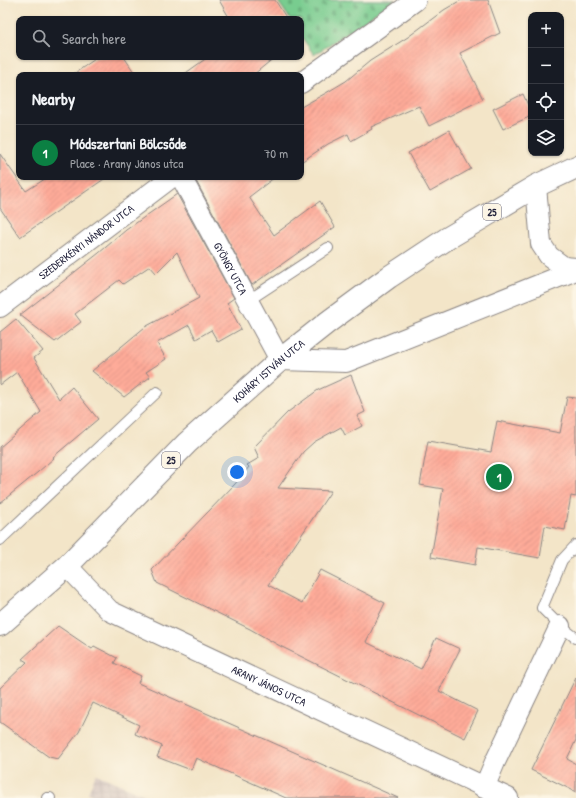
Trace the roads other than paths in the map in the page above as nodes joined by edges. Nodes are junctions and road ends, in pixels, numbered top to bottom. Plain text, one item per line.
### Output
1 (416, 0) edge
2 (304, 81) edge
3 (576, 167) edge
4 (168, 180) edge
5 (183, 180) edge
6 (536, 186) junction
7 (328, 248) dead end
8 (576, 269) edge
9 (249, 300) junction
10 (0, 308) edge
11 (280, 360) junction
12 (156, 392) dead end
13 (0, 540) edge
14 (576, 545) edge
15 (67, 566) junction
16 (0, 625) edge
17 (560, 626) junction
18 (576, 638) edge
19 (484, 788) junction
20 (508, 798) edge

1 - 2 street
3 - 6 main road, KOHÁRY ISTVÁN UTCA / 25
4 - 10 street, SZEDERKÉNYI NÁNDOR UTCA
5 - 9 street, GYÖNGY UTCA
6 - 8 street
6 - 11 main road, KOHÁRY ISTVÁN UTCA / 25
7 - 9 lane
8 - 11 street
9 - 11 street, GYÖNGY UTCA
11 - 15 main road, KOHÁRY ISTVÁN UTCA / 25
12 - 13 lane
14 - 17 lane
15 - 16 main road, KOHÁRY ISTVÁN UTCA / 25
15 - 19 street, ARANY JÁNOS UTCA
17 - 18 lane
17 - 19 street
19 - 20 street, ARANY JÁNOS UTCA

